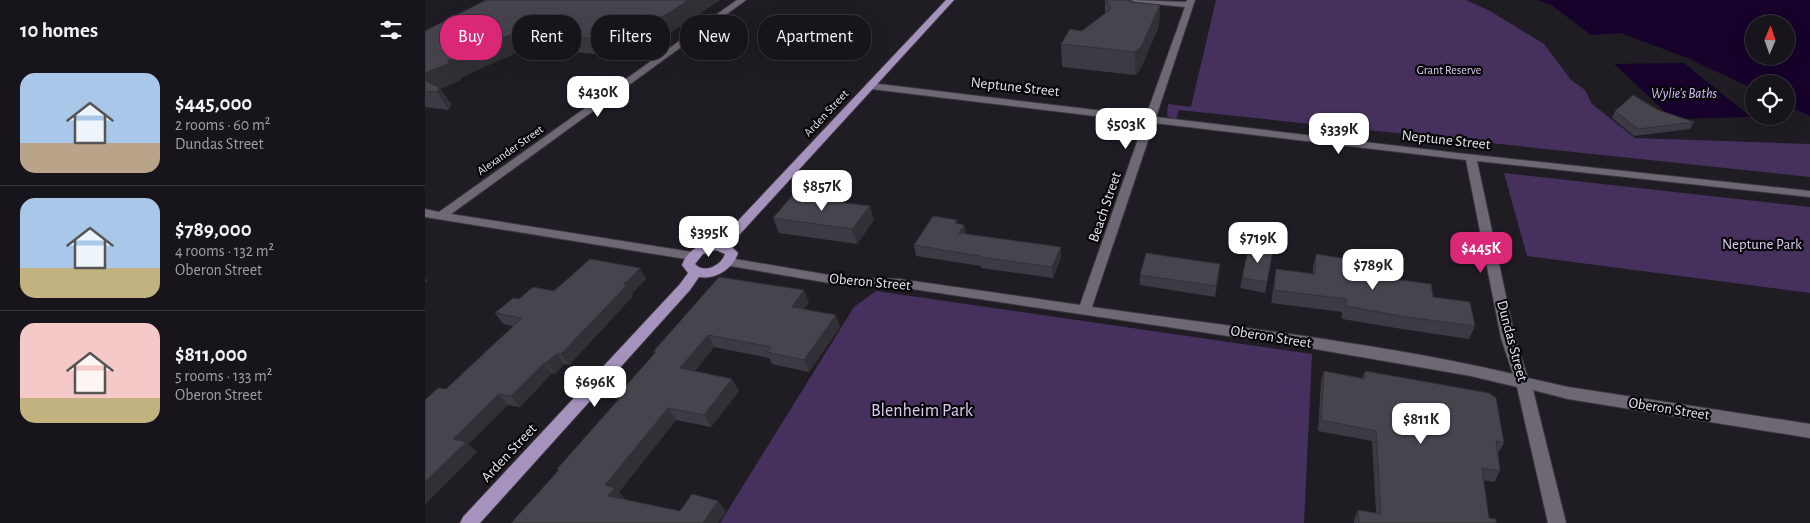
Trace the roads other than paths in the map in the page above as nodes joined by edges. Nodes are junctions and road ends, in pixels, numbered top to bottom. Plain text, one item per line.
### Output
1 (742, 0) edge
2 (950, 0) edge
3 (1135, 0) edge
4 (1190, 2) edge
5 (871, 86) junction
6 (1151, 120) junction
7 (1471, 158) junction
8 (1810, 194) edge
9 (425, 213) edge
10 (440, 216) junction
11 (722, 246) junction
12 (692, 256) junction
13 (729, 262) junction
14 (695, 273) junction
15 (1085, 309) junction
16 (1523, 382) junction
17 (1810, 431) edge
18 (469, 523) edge
19 (1557, 523) edge

1 - 10 street, Alexander Street
2 - 5 main road, Arden Street
3 - 4 street
4 - 6 street, Beach Street
5 - 6 street, Neptune Street
5 - 11 main road, Arden Street
6 - 7 street, Neptune Street
6 - 15 street, Beach Street
7 - 8 street, Neptune Street
7 - 16 street, Dundas Street
9 - 10 street
10 - 12 street
11 - 12 main road
11 - 13 main road
12 - 14 main road
13 - 14 main road
13 - 15 street, Oberon Street
14 - 18 main road, Arden Street
15 - 16 street, Oberon Street
16 - 17 street, Oberon Street
16 - 19 street, Dundas Street

